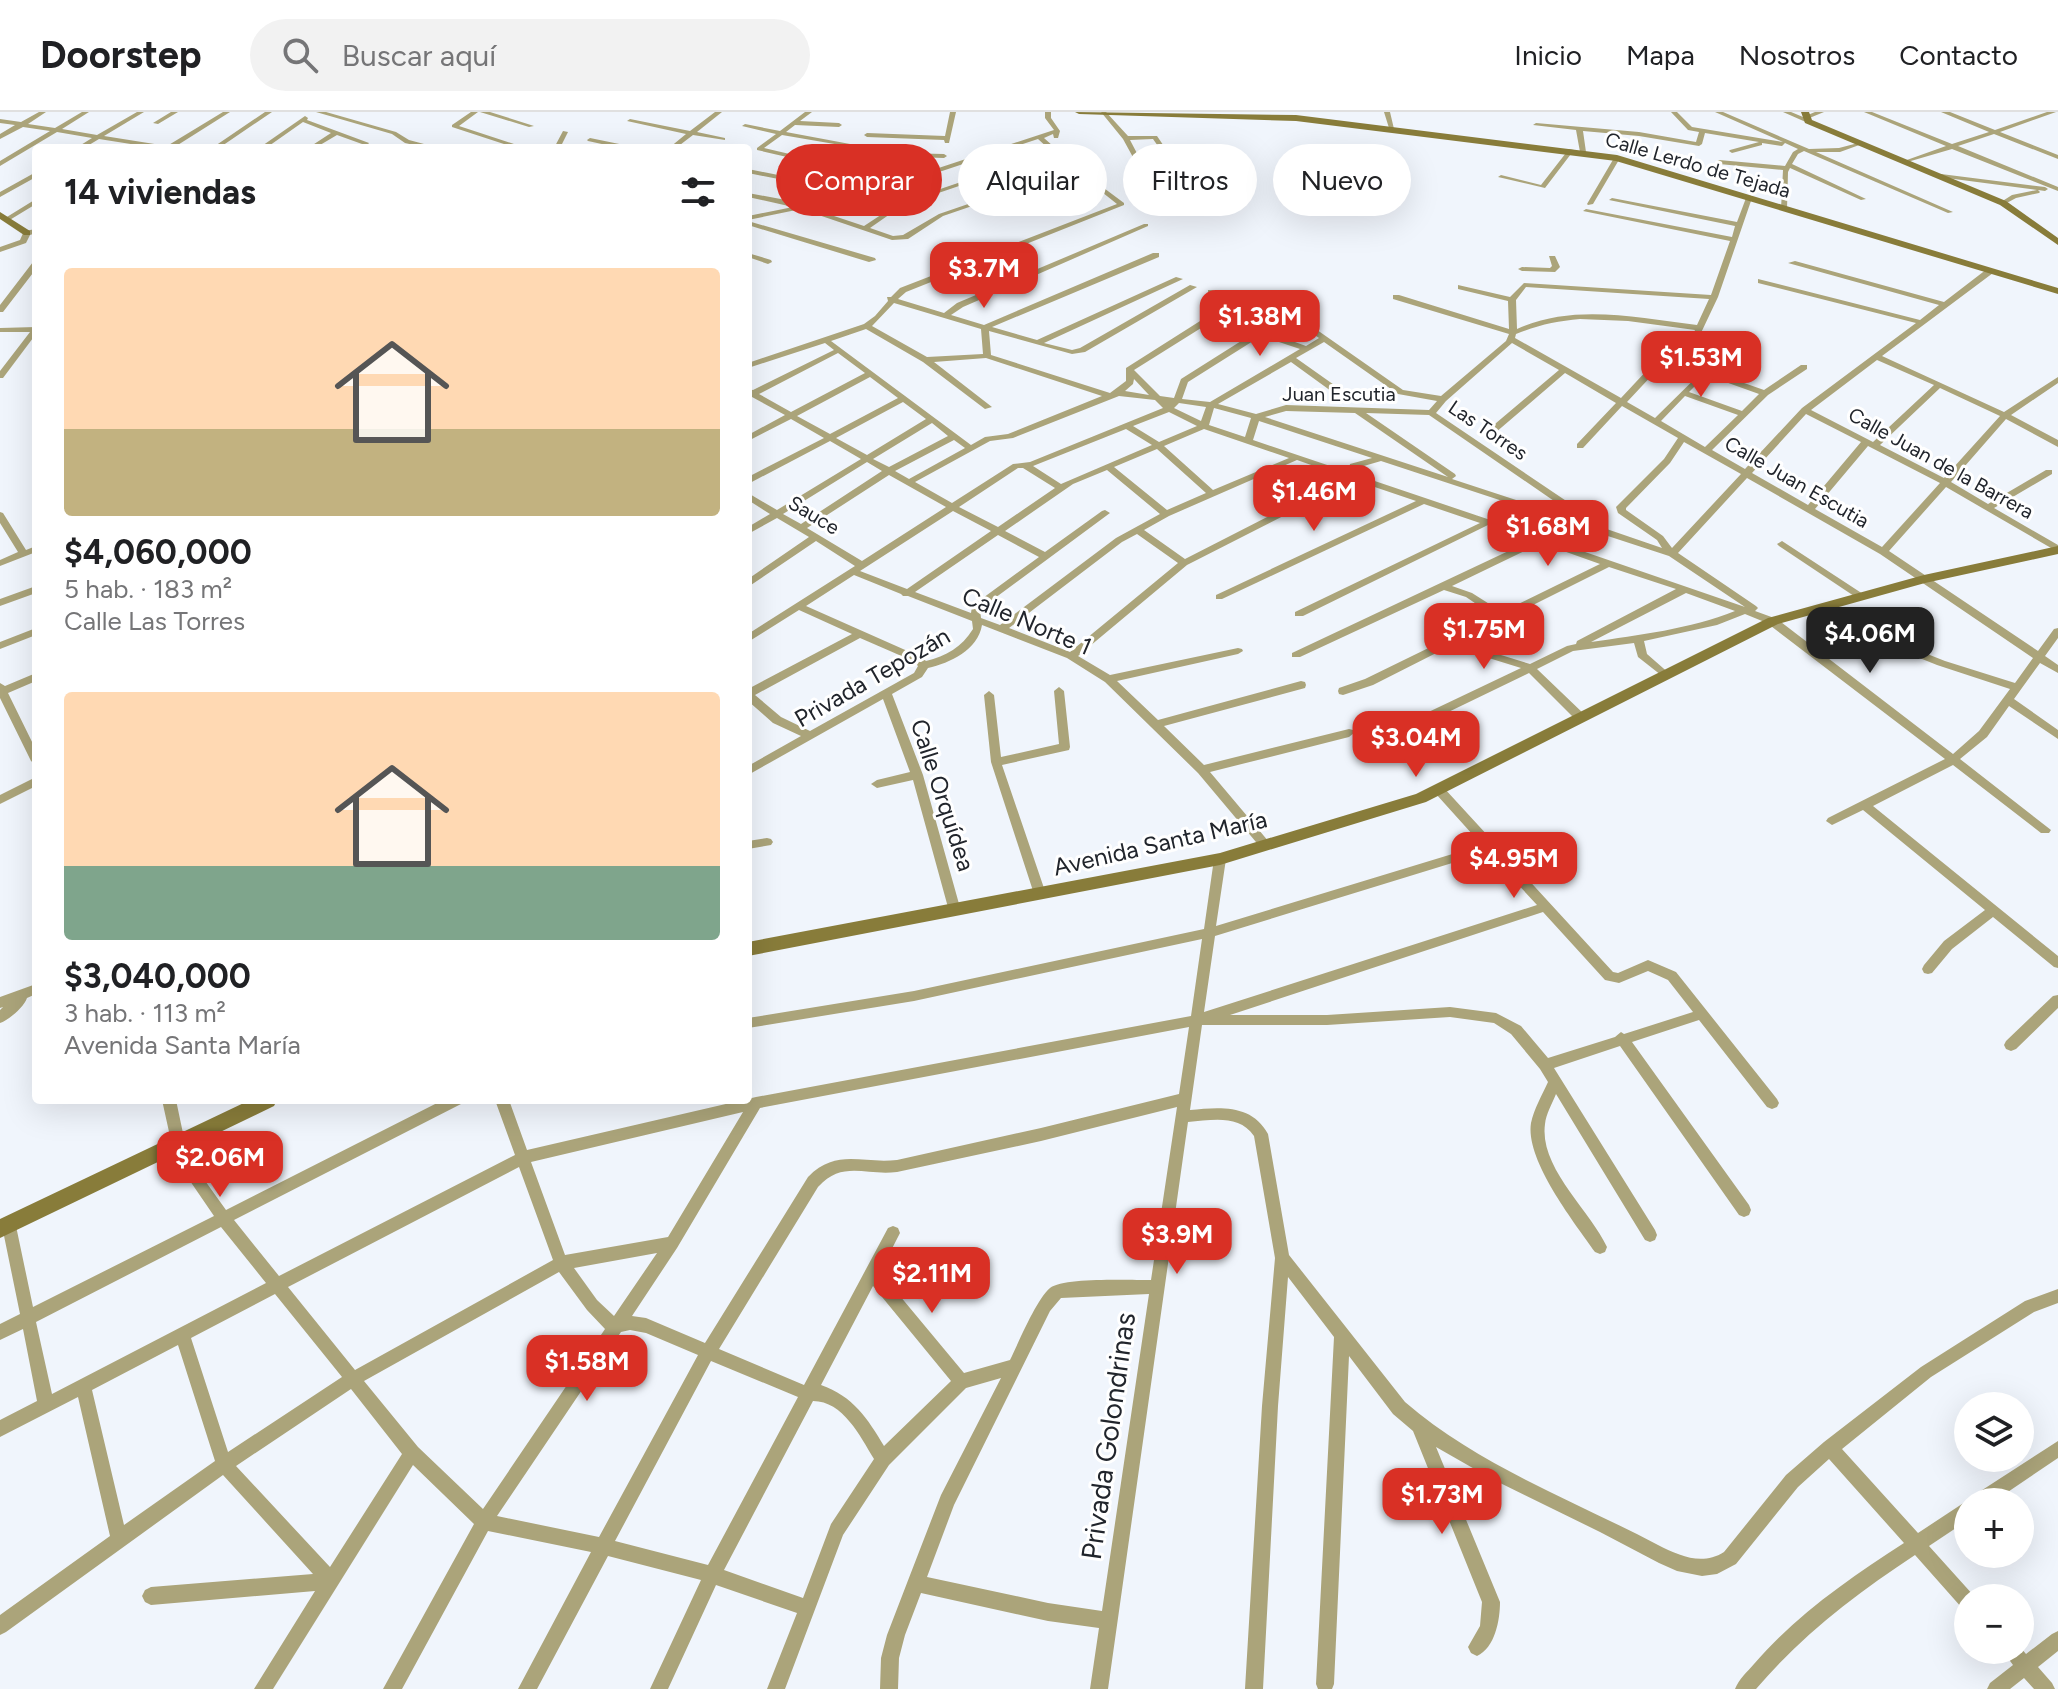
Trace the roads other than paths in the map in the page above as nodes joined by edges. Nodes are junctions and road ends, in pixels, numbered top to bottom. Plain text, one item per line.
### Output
1 (43, 112) edge
2 (86, 112) edge
3 (141, 112) edge
4 (175, 112) edge
5 (227, 112) edge
6 (269, 112) edge
7 (316, 112) edge
8 (475, 112) edge
9 (483, 112) edge
10 (719, 112) edge
11 (809, 112) edge
12 (953, 112) edge
13 (1048, 112) edge
14 (1079, 112) edge
15 (1106, 112) edge
16 (1387, 112) edge
17 (1666, 112) edge
18 (1674, 112) edge
19 (1718, 112) edge
20 (1786, 112) edge
21 (1821, 112) edge
22 (1867, 112) edge
23 (1944, 112) edge
24 (1959, 112) edge
25 (2053, 112) edge
26 (1158, 113) edge
27 (2040, 114) edge
28 (1806, 117) edge
29 (302, 120) junction
30 (2058, 120) edge
31 (0, 121) edge
32 (630, 121) dead end
33 (156, 123) dead end
34 (793, 123) junction
35 (21, 125) junction
36 (839, 125) dead end
37 (1536, 125) dead end
38 (531, 126) dead end
39 (745, 126) dead end
40 (1392, 128) junction
41 (1579, 129) junction
42 (2002, 129) junction
43 (57, 131) junction
44 (1057, 131) junction
45 (1993, 131) junction
46 (565, 132) dead end
47 (1702, 132) junction
48 (335, 133) junction
49 (692, 133) junction
50 (778, 134) junction
51 (867, 135) dead end
52 (0, 137) edge
53 (98, 137) junction
54 (1039, 137) junction
55 (948, 138) junction
56 (1126, 138) junction
57 (723, 139) dead end
58 (590, 140) dead end
59 (131, 142) junction
60 (1767, 142) junction
61 (1860, 143) junction
62 (35, 144) edge
63 (86, 144) edge
64 (128, 144) edge
65 (143, 144) edge
66 (175, 144) edge
67 (221, 144) edge
68 (268, 144) edge
69 (317, 144) edge
70 (365, 144) edge
71 (417, 144) edge
72 (510, 144) edge
73 (559, 144) edge
74 (610, 144) edge
75 (677, 144) edge
76 (838, 144) edge
77 (1016, 144) edge
78 (1048, 144) edge
79 (1051, 144) edge
80 (1129, 144) edge
81 (1160, 144) edge
82 (32, 145) edge
83 (1950, 146) junction
84 (1804, 149) junction
85 (1571, 150) junction
86 (1732, 151) dead end
87 (1583, 152) junction
88 (2058, 154) edge
89 (776, 155) edge
90 (944, 156) joint
91 (1617, 158) junction
92 (1719, 162) dead end
93 (1906, 162) junction
94 (0, 164) edge
95 (942, 165) edge
96 (1788, 167) junction
97 (752, 172) edge
98 (32, 176) edge
99 (1941, 176) junction
100 (776, 177) edge
101 (1501, 177) dead end
102 (958, 185) edge
103 (2058, 190) edge
104 (1107, 192) edge
105 (0, 195) edge
106 (752, 196) edge
107 (1749, 198) junction
108 (1863, 199) dead end
109 (776, 200) edge
110 (1612, 200) dead end
111 (32, 203) edge
112 (2003, 203) junction
113 (958, 209) edge
114 (1784, 209) junction
115 (1107, 210) edge
116 (1950, 212) dead end
117 (776, 213) edge
118 (823, 216) edge
119 (1091, 216) edge
120 (3, 217) edge
121 (752, 219) edge
122 (752, 221) edge
123 (1146, 225) dead end
124 (1740, 225) junction
125 (864, 229) junction
126 (32, 232) edge
127 (2052, 234) edge
128 (1734, 240) junction
129 (2058, 242) edge
130 (0, 250) edge
131 (1156, 255) dead end
132 (752, 256) edge
133 (1552, 258) dead end
134 (872, 260) dead end
135 (768, 262) dead end
136 (1792, 263) dead end
137 (32, 269) edge
138 (1990, 271) junction
139 (1179, 279) dead end
140 (1761, 281) dead end
141 (1524, 285) junction
142 (1193, 287) dead end
143 (1461, 287) dead end
144 (2058, 291) edge
145 (1211, 292) dead end
146 (1396, 297) dead end
147 (1714, 297) junction
148 (890, 299) junction
149 (1252, 299) junction
150 (1512, 300) junction
151 (1943, 304) junction
152 (0, 310) edge
153 (947, 314) junction
154 (1290, 314) junction
155 (1920, 322) junction
156 (867, 326) junction
157 (985, 327) junction
158 (1699, 328) junction
159 (32, 329) edge
160 (0, 330) edge
161 (32, 334) edge
162 (1256, 334) junction
163 (1512, 336) junction
164 (1325, 338) junction
165 (827, 341) junction
166 (1037, 343) junction
167 (1306, 349) junction
168 (839, 350) junction
169 (1722, 354) dead end
170 (987, 356) junction
171 (1876, 356) junction
172 (1291, 358) junction
173 (926, 360) junction
174 (752, 365) edge
175 (1804, 367) dead end
176 (1565, 369) junction
177 (1129, 370) junction
178 (1705, 372) junction
179 (870, 374) junction
180 (0, 376) edge
181 (2058, 379) edge
182 (1940, 384) junction
183 (1334, 389) dead end
184 (752, 392) edge
185 (1684, 393) junction
186 (1765, 393) junction
187 (752, 394) edge
188 (1114, 394) junction
189 (1155, 396) junction
190 (903, 399) junction
191 (1443, 399) junction
192 (1177, 400) junction
193 (1624, 402) junction
194 (1211, 405) junction
195 (988, 407) dead end
196 (1169, 409) junction
197 (1356, 410) junction
198 (1805, 410) junction
199 (1431, 413) junction
200 (1744, 414) junction
201 (792, 415) junction
202 (2005, 415) junction
203 (1256, 417) junction
204 (931, 420) junction
205 (1656, 421) junction
206 (1204, 426) junction
207 (1128, 427) junction
208 (1492, 431) dead end
209 (752, 436) edge
210 (829, 436) junction
211 (953, 437) junction
212 (1683, 437) junction
213 (1248, 442) junction
214 (1871, 443) junction
215 (2058, 444) edge
216 (1158, 445) junction
217 (1580, 446) dead end
218 (970, 448) junction
219 (1706, 451) junction
220 (1295, 458) junction
221 (868, 459) junction
222 (1385, 459) junction
223 (1023, 464) junction
224 (1108, 466) junction
225 (890, 470) junction
226 (2049, 472) dead end
227 (1746, 474) junction
228 (1352, 477) junction
229 (752, 479) edge
230 (1943, 481) junction
231 (909, 482) junction
232 (1465, 485) junction
233 (1061, 488) junction
234 (1212, 494) junction
235 (752, 498) edge
236 (1423, 501) junction
237 (952, 507) junction
238 (1987, 508) junction
239 (1809, 510) junction
240 (777, 513) junction
241 (1105, 513) dead end
242 (1166, 514) junction
243 (0, 515) edge
244 (1569, 519) junction
245 (1488, 522) junction
246 (801, 528) junction
247 (752, 529) edge
248 (1137, 530) junction
249 (1513, 531) junction
250 (1605, 531) junction
251 (997, 532) junction
252 (816, 537) junction
253 (1541, 540) junction
254 (1782, 544) dead end
255 (1520, 550) junction
256 (2058, 550) edge
257 (32, 551) edge
258 (1576, 552) junction
259 (1883, 552) junction
260 (24, 554) junction
261 (1672, 554) junction
262 (1045, 556) junction
263 (0, 563) edge
264 (1184, 563) junction
265 (1609, 563) junction
266 (856, 568) junction
267 (1924, 579) junction
268 (752, 581) edge
269 (1443, 586) junction
270 (1685, 589) junction
271 (32, 591) edge
272 (906, 594) junction
273 (1860, 596) junction
274 (1219, 597) dead end
275 (0, 603) edge
276 (800, 607) junction
277 (1746, 610) junction
278 (1808, 610) junction
279 (1299, 614) dead end
280 (1501, 616) junction
281 (975, 619) junction
282 (1773, 621) junction
283 (752, 626) edge
284 (1001, 629) junction
285 (2058, 631) edge
286 (32, 633) edge
287 (760, 633) junction
288 (861, 633) junction
289 (752, 637) edge
290 (1638, 639) junction
291 (1449, 642) junction
292 (0, 646) edge
293 (1571, 648) junction
294 (1238, 651) dead end
295 (1296, 655) dead end
296 (2039, 655) junction
297 (1071, 656) junction
298 (924, 665) junction
299 (1529, 667) junction
300 (2058, 670) edge
301 (1666, 675) junction
302 (32, 678) edge
303 (1109, 679) junction
304 (1301, 685) dead end
305 (2016, 687) junction
306 (1, 689) edge
307 (1059, 691) dead end
308 (1343, 691) dead end
309 (752, 692) edge
310 (886, 693) junction
311 (989, 695) dead end
312 (752, 698) edge
313 (2009, 701) junction
314 (1581, 718) junction
315 (1155, 725) junction
316 (32, 729) edge
317 (1401, 730) dead end
318 (22, 733) junction
319 (1349, 733) dead end
320 (2058, 735) edge
321 (811, 736) junction
322 (32, 753) edge
323 (1951, 761) junction
324 (996, 762) junction
325 (752, 769) edge
326 (1202, 770) junction
327 (917, 775) junction
328 (32, 783) edge
329 (877, 784) dead end
330 (1440, 791) junction
331 (0, 800) edge
332 (1863, 804) junction
333 (1832, 821) dead end
334 (2045, 830) dead end
335 (767, 842) dead end
336 (752, 844) edge
337 (1265, 845) junction
338 (1489, 847) junction
339 (1220, 859) junction
340 (1040, 894) junction
341 (1545, 907) junction
342 (1994, 910) junction
343 (955, 911) junction
344 (1209, 933) junction
345 (752, 948) edge
346 (2058, 963) edge
347 (1928, 969) dead end
348 (31, 991) edge
349 (2058, 1000) edge
350 (0, 1003) edge
351 (1702, 1014) junction
352 (0, 1018) edge
353 (1197, 1020) junction
354 (752, 1022) edge
355 (1621, 1038) junction
356 (2011, 1045) dead end
357 (1545, 1065) junction
358 (1554, 1083) junction
359 (1184, 1099) junction
360 (756, 1103) junction
361 (1772, 1103) dead end
362 (170, 1104) edge
363 (260, 1104) edge
364 (448, 1104) edge
365 (504, 1104) edge
366 (752, 1104) edge
367 (752, 1104) edge
368 (1181, 1117) junction
369 (179, 1144) junction
370 (524, 1157) junction
371 (1744, 1210) dead end
372 (224, 1219) junction
373 (4, 1228) edge
374 (893, 1233) dead end
375 (1650, 1235) dead end
376 (672, 1243) junction
377 (1600, 1247) dead end
378 (1282, 1258) junction
379 (561, 1263) junction
380 (872, 1274) junction
381 (277, 1285) junction
382 (1156, 1287) junction
383 (2058, 1296) edge
384 (29, 1318) junction
385 (614, 1326) junction
386 (0, 1332) edge
387 (182, 1334) junction
388 (1342, 1337) junction
389 (708, 1352) junction
390 (1012, 1367) junction
391 (353, 1379) junction
392 (961, 1382) junction
393 (83, 1385) junction
394 (806, 1393) junction
395 (46, 1405) junction
396 (1420, 1428) junction
397 (0, 1429) edge
398 (1830, 1448) junction
399 (2058, 1449) edge
400 (412, 1453) junction
401 (883, 1459) junction
402 (224, 1464) junction
403 (2000, 1488) edge
404 (1954, 1519) edge
405 (484, 1522) junction
406 (119, 1539) junction
407 (1916, 1545) junction
408 (601, 1546) junction
409 (712, 1575) junction
410 (331, 1581) junction
411 (915, 1583) junction
412 (1954, 1587) edge
413 (151, 1596) dead end
414 (805, 1607) junction
415 (1108, 1621) junction
416 (0, 1626) edge
417 (2058, 1640) edge
418 (1477, 1647) dead end
419 (2025, 1666) junction
420 (1325, 1684) dead end
421 (263, 1689) edge
422 (392, 1689) edge
423 (527, 1689) edge
424 (659, 1689) edge
425 (776, 1689) edge
426 (889, 1689) edge
427 (1099, 1689) edge
428 (1254, 1689) edge
429 (1744, 1689) edge
430 (1996, 1689) edge
431 (2046, 1689) edge

1 - 35 street
2 - 43 street
3 - 53 street
4 - 33 street
5 - 66 street
6 - 67 street
7 - 29 street
7 - 71 street
8 - 72 street
9 - 38 street
10 - 49 street
11 - 34 street
12 - 55 street
13 - 44 street
14 - 15 main road, Calle Lerdo de Tejada
15 - 26 main road, Calle Lerdo de Tejada
15 - 56 street
16 - 40 street
17 - 18 street
18 - 47 street
19 - 84 street
20 - 28 street
21 - 28 street
22 - 83 street
23 - 45 street
24 - 42 street
25 - 27 street
26 - 40 main road, Calle Lerdo de Tejada
27 - 30 street
27 - 42 street
28 - 61 main road
29 - 48 street
29 - 68 street
31 - 35 street
32 - 49 street
34 - 36 street
34 - 50 street
35 - 43 street
35 - 52 street
37 - 41 street
39 - 50 street
40 - 85 main road, Calle Lerdo de Tejada
41 - 47 street
41 - 87 street
42 - 45 street
42 - 88 street
43 - 53 street
43 - 62 street
44 - 54 street
44 - 79 street
45 - 83 street
45 - 88 street
46 - 73 street
47 - 60 street
48 - 69 street
48 - 70 street
49 - 57 street
49 - 75 street
50 - 76 street
50 - 89 street
51 - 55 street
53 - 59 street
53 - 63 street
54 - 77 street
54 - 78 street
55 - 90 street
56 - 80 street
56 - 81 street
58 - 74 street
59 - 64 street
59 - 65 street
60 - 84 street
60 - 86 street
61 - 84 street
61 - 93 main road
82 - 94 street
83 - 93 street
83 - 103 street
84 - 96 street
84 - 116 street
85 - 87 main road, Calle Lerdo de Tejada
85 - 101 street
87 - 91 main road, Calle Lerdo de Tejada
90 - 95 street
91 - 107 main road, Calle Lerdo de Tejada
91 - 128 street
92 - 96 street
93 - 99 main road
96 - 108 street
96 - 114 street
97 - 100 street
98 - 105 street
99 - 103 street
99 - 112 main road
102 - 125 street
103 - 112 street
104 - 115 street
106 - 109 street
107 - 114 main road, Calle Lerdo de Tejada
107 - 124 street
110 - 124 street
111 - 120 street
112 - 127 main road
113 - 125 street
114 - 138 main road, Calle Lerdo de Tejada
117 - 121 street
118 - 125 street
119 - 148 street
120 - 126 main road
122 - 134 street
123 - 153 street
124 - 128 street
126 - 130 street
127 - 129 main road
128 - 147 street
131 - 157 street
132 - 135 street
133 - 141 street
136 - 151 street
137 - 152 street
138 - 144 main road, Calle Lerdo de Tejada
138 - 151 street
139 - 166 street
140 - 155 street
141 - 147 street
141 - 150 street
142 - 166 street
143 - 150 street
145 - 149 street, Las Torres
146 - 163 street
147 - 158 street
148 - 153 street
148 - 156 street
149 - 154 street, Las Torres
149 - 177 street
150 - 163 street
151 - 155 street
153 - 157 street
154 - 162 street
154 - 164 street, Las Torres
155 - 171 street
156 - 165 street
156 - 173 street
157 - 166 street
157 - 170 street
158 - 163 street
158 - 193 street
159 - 160 street
161 - 180 street
162 - 167 street
162 - 192 street
163 - 176 street, Calle Juan Escutia
163 - 191 street
164 - 167 street
164 - 191 street, Las Torres
165 - 168 street
165 - 174 street
167 - 172 street
168 - 179 street
168 - 184 street
169 - 178 street
170 - 173 street
170 - 188 street
171 - 182 street
171 - 198 street
172 - 183 street
172 - 194 street
173 - 195 street
175 - 186 street
176 - 193 street, Calle Juan Escutia
176 - 208 street
177 - 188 street
177 - 189 street
178 - 185 street
178 - 186 street
179 - 190 street
179 - 201 street
181 - 202 street
182 - 202 street
182 - 214 street
185 - 200 street
185 - 205 street
186 - 200 street
187 - 201 street
188 - 189 street
188 - 218 street
189 - 192 street
189 - 196 street
190 - 204 street
190 - 210 street
191 - 199 street, Juan Escutia
192 - 194 street
192 - 196 street
193 - 205 street, Calle Juan Escutia
193 - 217 street
194 - 203 street
194 - 206 street
196 - 206 street
196 - 207 street
197 - 199 street, Juan Escutia
197 - 203 street, Juan Escutia
197 - 232 street
198 - 214 street, Calle Juan de la Barrera
198 - 227 street
199 - 250 street, Las Torres
200 - 219 street
201 - 209 street
201 - 210 street
202 - 215 street
202 - 230 street
203 - 213 street, Juan Escutia
203 - 222 street
204 - 211 street
204 - 221 street
205 - 212 street, Calle Juan Escutia
206 - 213 street
206 - 216 street
207 - 216 street
207 - 223 street
210 - 221 street
210 - 229 street
211 - 218 street
211 - 225 street
212 - 219 street, Calle Juan Escutia
212 - 261 street
213 - 220 street
214 - 230 street, Calle Juan de la Barrera
214 - 239 street
216 - 224 street
216 - 234 street
218 - 231 street
219 - 227 street, Calle Juan Escutia
220 - 228 street
220 - 234 street
221 - 225 street
221 - 240 street
222 - 228 street
222 - 232 street
223 - 233 street
223 - 237 street
224 - 233 street
224 - 242 street
225 - 231 street
225 - 246 street
226 - 238 street
227 - 239 street, Calle Juan Escutia
227 - 261 street
228 - 236 street
228 - 264 street
230 - 238 street, Calle Juan de la Barrera
230 - 259 street
231 - 237 street
232 - 244 street
233 - 251 street
234 - 242 street
235 - 240 street, Sauce
236 - 245 street
236 - 274 street
237 - 251 street
237 - 266 street
238 - 256 street, Calle Juan de la Barrera
239 - 259 street, Calle Juan Escutia
240 - 246 street, Sauce
240 - 247 street
241 - 262 street, Privada Tepozán
242 - 248 street
243 - 260 street
244 - 249 street
244 - 250 street
245 - 249 street
245 - 279 street
246 - 252 street, Sauce
248 - 264 street
248 - 284 street
249 - 253 street
250 - 261 street
251 - 262 street
251 - 272 street
252 - 266 street, Sauce
252 - 268 street
253 - 255 street
253 - 258 street
254 - 273 street
255 - 258 street
255 - 269 street
256 - 267 main road, Avenida Santa María
257 - 260 street
258 - 265 street
259 - 267 street, Calle Juan Escutia
260 - 263 street
261 - 282 street
262 - 281 street, Privada Tepozán
264 - 297 street
265 - 270 street
265 - 280 street
266 - 272 street, Calle Norte 1
266 - 276 street
267 - 273 main road, Avenida Santa María
267 - 296 street, Calle Juan Escutia
269 - 280 street
269 - 295 street
270 - 277 street
270 - 293 street
271 - 275 street
272 - 281 street, Calle Norte 1
273 - 278 main road, Avenida Santa María
276 - 287 street
276 - 288 street
277 - 282 street
277 - 290 street
278 - 282 main road, Avenida Santa María
278 - 305 street
280 - 291 street
281 - 284 street, Calle Norte 1
281 - 298 street, Privada Tepozán
282 - 301 main road, Avenida Santa María
282 - 323 street
283 - 287 street
284 - 297 street, Calle Norte 1
285 - 296 street
286 - 292 street
287 - 289 street
288 - 298 street
288 - 309 street
290 - 293 street
290 - 301 street
291 - 299 street
291 - 308 street
293 - 299 street
294 - 303 street
296 - 300 street, Calle Juan Escutia
296 - 305 street
297 - 303 street, Calle Norte 1
298 - 310 street, Privada Tepozán
299 - 314 street
299 - 317 street
301 - 314 main road, Avenida Santa María
302 - 306 street
303 - 315 street, Calle Norte 1
304 - 315 street
305 - 313 street
306 - 318 street
307 - 324 street
310 - 321 street, Privada Tepozán
310 - 327 street, Calle Orquídea
311 - 324 street
312 - 321 street
313 - 320 street
313 - 323 street
314 - 330 main road, Avenida Santa María
315 - 326 street, Calle Norte 1
316 - 318 street
318 - 322 street
319 - 326 street
321 - 325 street, Privada Tepozán
323 - 332 street
323 - 334 street
324 - 340 street
326 - 337 street, Calle Norte 1
327 - 329 street
327 - 343 street, Calle Orquídea
328 - 331 street
330 - 337 main road, Avenida Santa María
330 - 338 street
332 - 333 street
332 - 342 street
335 - 336 street
337 - 339 main road, Avenida Santa María
338 - 341 street
338 - 344 street
339 - 340 main road, Avenida Santa María
339 - 344 street, Privada Golondrinas
340 - 343 main road, Avenida Santa María
341 - 351 street
341 - 353 street
342 - 346 street
342 - 347 street
343 - 345 main road, Avenida Santa María
344 - 353 street, Privada Golondrinas
344 - 354 street
348 - 350 street
348 - 352 street
349 - 356 street
351 - 355 street
351 - 361 street
353 - 357 street
353 - 359 street, Privada Golondrinas
353 - 360 street
355 - 357 street
355 - 371 street
357 - 358 street
358 - 375 street
358 - 377 street
359 - 368 street, Privada Golondrinas
359 - 389 street
360 - 366 street
360 - 376 street
362 - 369 street
363 - 369 main road
364 - 372 street
365 - 370 street
367 - 370 street
368 - 378 street
368 - 382 street, Privada Golondrinas
369 - 372 street
369 - 373 main road
370 - 379 street
370 - 381 street
372 - 381 street
372 - 384 street
373 - 384 street
374 - 380 street
376 - 379 street
376 - 385 street
378 - 388 street
378 - 428 street
379 - 385 street
379 - 391 street
380 - 392 street
380 - 394 street
381 - 387 street
381 - 391 street
382 - 390 street
382 - 415 street, Privada Golondrinas
383 - 398 street
384 - 386 street
384 - 395 street
385 - 389 street
385 - 405 street
387 - 393 street
387 - 402 street
388 - 396 street
388 - 420 street
389 - 394 street
389 - 408 street
390 - 392 street
390 - 411 street
391 - 400 street
391 - 402 street
392 - 401 street
393 - 395 street
393 - 406 street
394 - 401 street
394 - 409 street
395 - 397 street
396 - 398 street
396 - 418 street
398 - 407 street
399 - 403 street
400 - 405 street
400 - 410 street
401 - 414 street
402 - 406 street
402 - 410 street
404 - 407 street
405 - 408 street
405 - 422 street
406 - 416 street
407 - 412 street
407 - 429 street
408 - 409 street
408 - 423 street
409 - 414 street
409 - 424 street
410 - 413 street
410 - 421 street
411 - 415 street
411 - 426 street
414 - 425 street
415 - 427 street, Privada Golondrinas
417 - 419 street
419 - 430 street
419 - 431 street

